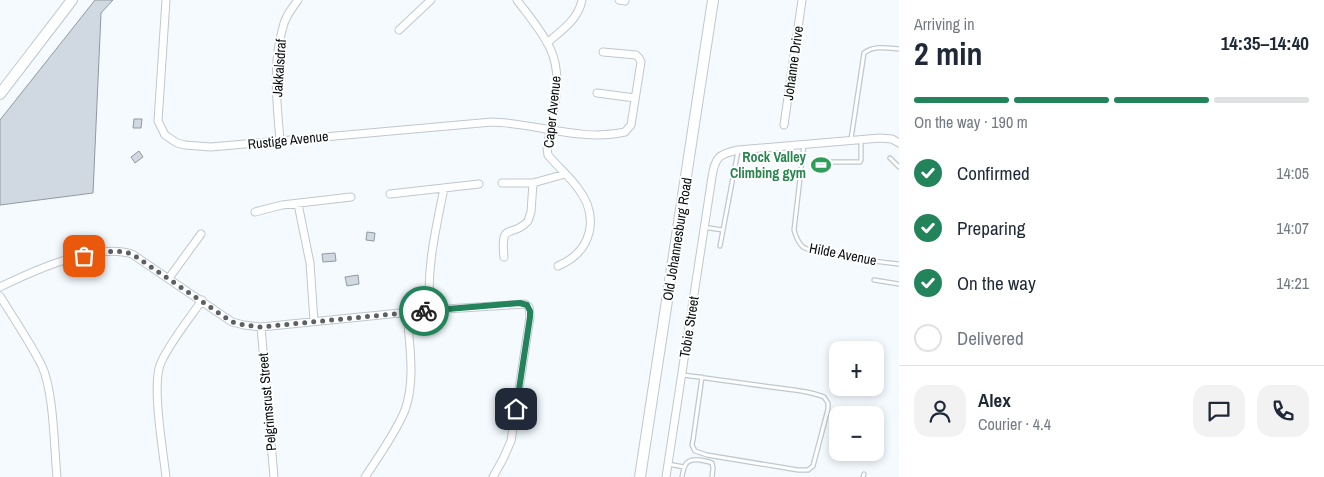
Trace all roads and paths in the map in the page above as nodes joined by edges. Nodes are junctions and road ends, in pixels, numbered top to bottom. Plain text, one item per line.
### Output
1 (72, 0) edge
2 (166, 0) edge
3 (298, 0) edge
4 (432, 0) edge
5 (517, 0) edge
6 (582, 0) edge
7 (714, 0) edge
8 (802, 0) edge
9 (399, 30) dead end
10 (547, 43) junction
11 (899, 49) edge
12 (603, 52) dead end
13 (597, 93) dead end
14 (0, 94) edge
15 (635, 98) junction
16 (784, 125) dead end
17 (550, 129) junction
18 (851, 139) junction
19 (861, 139) junction
20 (280, 140) junction
21 (899, 143) edge
22 (804, 144) junction
23 (738, 150) junction
24 (890, 158) dead end
25 (814, 162) dead end
26 (899, 167) edge
27 (566, 174) junction
28 (502, 183) dead end
29 (533, 183) junction
30 (478, 184) dead end
31 (444, 188) junction
32 (390, 194) dead end
33 (351, 197) dead end
34 (298, 204) junction
35 (256, 212) dead end
36 (710, 228) dead end
37 (723, 230) junction
38 (201, 234) dead end
39 (720, 246) dead end
40 (504, 257) dead end
41 (899, 264) edge
42 (558, 266) dead end
43 (169, 278) junction
44 (874, 280) dead end
45 (899, 284) edge
46 (0, 287) edge
47 (0, 296) edge
48 (202, 300) junction
49 (430, 310) junction
50 (407, 312) junction
51 (314, 321) junction
52 (261, 327) junction
53 (682, 375) junction
54 (702, 377) junction
55 (668, 464) junction
56 (684, 467) junction
57 (57, 477) edge
58 (166, 477) edge
59 (274, 477) edge
60 (365, 477) edge
61 (492, 477) edge
62 (640, 477) edge
63 (666, 477) edge
64 (682, 477) edge
65 (712, 477) edge

1 - 14 main road
2 - 20 street, Rustige Avenue
3 - 20 street, Jakkalsdraf
4 - 9 street
5 - 10 street, Caper Avenue
6 - 10 street
7 - 62 main road, Old Johannesburg Road
8 - 16 street, Johanne Drive
10 - 17 street, Caper Avenue
11 - 18 lane
12 - 15 street, Rustige Avenue
13 - 15 street
15 - 17 street, Rustige Avenue
17 - 20 street, Rustige Avenue
17 - 27 street, Caper Avenue
18 - 19 street
18 - 22 street
19 - 21 street
19 - 25 lane
22 - 23 street
22 - 41 lane, Hilde Avenue
23 - 37 lane
23 - 53 street, Tobie Street
24 - 26 lane
27 - 29 street
27 - 42 street, Caper Avenue
28 - 29 street
29 - 40 street
30 - 31 street
31 - 32 street
31 - 49 street
33 - 34 street
34 - 35 street
34 - 51 street
36 - 37 lane
37 - 39 lane
38 - 43 street
43 - 46 street
43 - 48 street
44 - 45 lane
47 - 57 street
48 - 52 street
48 - 58 street
49 - 50 street
49 - 61 street
50 - 51 street
50 - 60 street
51 - 52 street
52 - 59 street, Pelgrimsrust Street
53 - 54 lane
53 - 55 street, Tobie Street
54 - 54 lane
55 - 56 lane
55 - 63 street, Tobie Street
56 - 64 lane
56 - 65 lane

